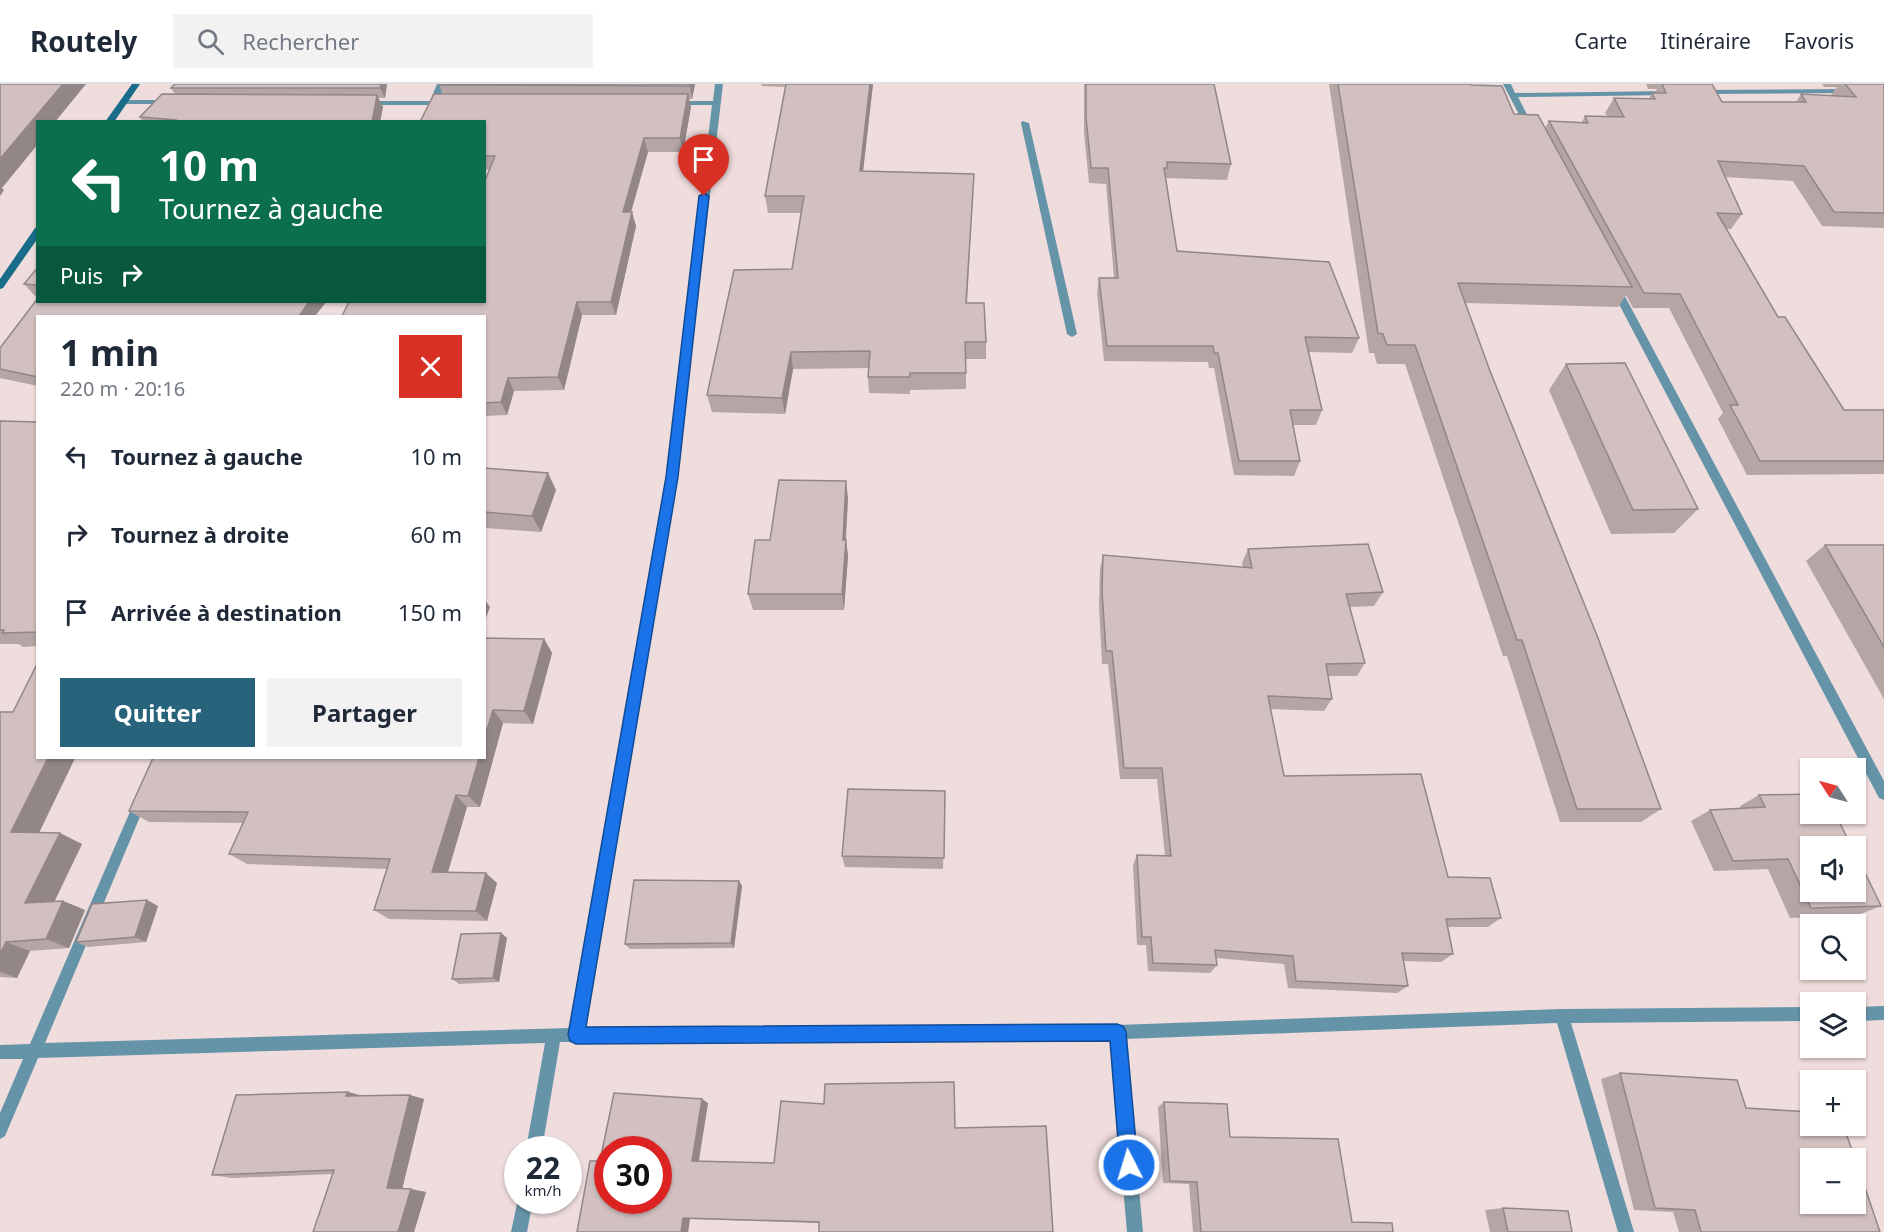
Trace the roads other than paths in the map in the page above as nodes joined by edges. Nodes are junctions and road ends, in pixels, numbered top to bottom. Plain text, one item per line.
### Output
1 (136, 84) edge
2 (441, 84) edge
3 (719, 84) edge
4 (1507, 84) edge
5 (1860, 90) edge
6 (1680, 93) edge
7 (1692, 93) edge
8 (1513, 95) junction
9 (123, 102) junction
10 (183, 102) edge
11 (350, 103) edge
12 (434, 103) junction
13 (457, 103) edge
14 (667, 103) edge
15 (715, 103) junction
16 (110, 120) edge
17 (427, 120) edge
18 (1025, 123) dead end
19 (1535, 137) edge
20 (36, 233) edge
21 (1608, 275) edge
22 (0, 286) edge
23 (1072, 334) dead end
24 (145, 790) edge
25 (1884, 794) edge
26 (1884, 1013) edge
27 (1800, 1014) edge
28 (1866, 1014) edge
29 (1562, 1016) junction
30 (1117, 1032) junction
31 (554, 1035) junction
32 (576, 1035) junction
33 (35, 1050) junction
34 (0, 1052) edge
35 (0, 1131) edge
36 (536, 1136) edge
37 (522, 1214) edge
38 (519, 1232) edge
39 (1136, 1232) edge
40 (1626, 1232) edge

1 - 9 street
2 - 12 street
3 - 15 street
4 - 8 street
5 - 7 street
6 - 8 street
8 - 19 street
9 - 10 street
9 - 16 street
11 - 12 street
12 - 13 street
12 - 17 street
14 - 15 street
15 - 32 street
18 - 23 street
20 - 22 street
21 - 25 street
24 - 33 street
26 - 28 street
27 - 29 street
29 - 30 street
29 - 40 street
30 - 32 street
30 - 39 street
31 - 32 street
31 - 33 street
31 - 36 street
33 - 34 street
33 - 35 street
37 - 38 street

